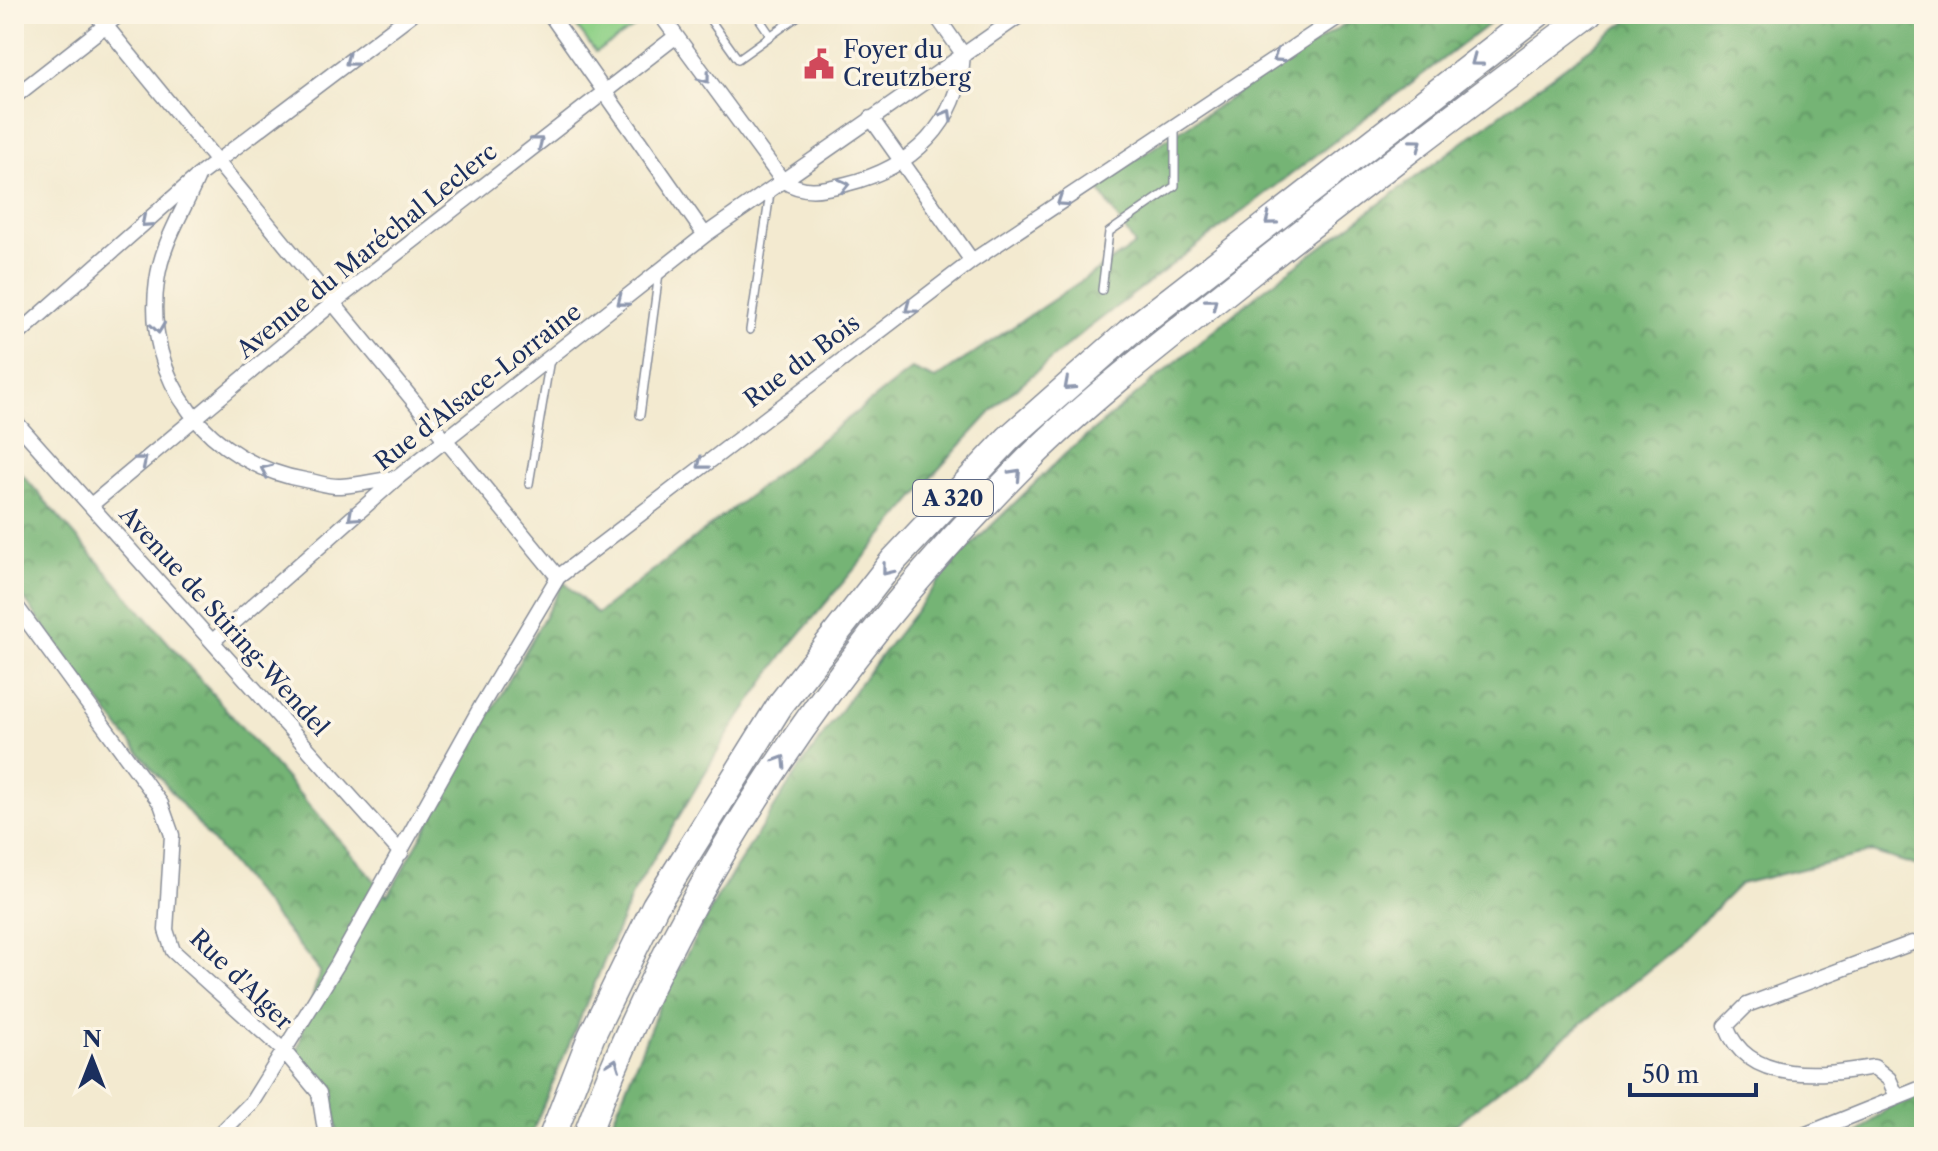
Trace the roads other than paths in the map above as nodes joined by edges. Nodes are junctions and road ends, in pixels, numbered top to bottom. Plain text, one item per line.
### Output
1 (120, 14) edge
2 (412, 14) edge
3 (550, 14) edge
4 (660, 14) edge
5 (706, 14) edge
6 (756, 14) edge
7 (802, 14) edge
8 (935, 14) edge
9 (1022, 14) edge
10 (1343, 14) edge
11 (1538, 14) edge
12 (1589, 14) edge
13 (101, 20) edge
14 (771, 36) junction
15 (675, 37) junction
16 (963, 54) junction
17 (603, 90) junction
18 (14, 97) edge
19 (871, 118) junction
20 (1175, 126) junction
21 (905, 161) junction
22 (217, 162) junction
23 (199, 175) junction
24 (776, 184) junction
25 (705, 235) junction
26 (972, 261) junction
27 (660, 271) junction
28 (1102, 290) dead end
29 (333, 303) junction
30 (750, 330) dead end
31 (14, 338) edge
32 (550, 357) junction
33 (640, 415) dead end
34 (193, 418) junction
35 (14, 420) edge
36 (446, 440) junction
37 (397, 478) junction
38 (529, 484) dead end
39 (91, 505) junction
40 (558, 577) junction
41 (14, 603) edge
42 (213, 641) junction
43 (401, 853) junction
44 (1912, 943) dead end
45 (284, 1051) junction
46 (1924, 1087) edge
47 (1897, 1097) junction
48 (217, 1137) edge
49 (326, 1137) edge
50 (552, 1137) edge
51 (586, 1137) edge
52 (1799, 1137) edge

1 - 13 street
2 -> 22 street
3 - 17 street
4 - 15 street
5 - 14 lane
6 - 14 lane
7 - 14 lane
8 - 16 street
9 - 16 street, Rue d'Alsace-Lorraine
10 -> 20 street, Rue du Bois
11 -> 50 highway, A 320
51 -> 12 highway, A 320
13 - 18 street
13 - 22 street
15 - 17 street, Avenue du Maréchal Leclerc
15 -> 24 street
16 - 19 street, Rue d'Alsace-Lorraine
21 -> 16 street
17 - 25 street
29 -> 17 street, Avenue du Maréchal Leclerc
19 - 21 street
19 - 24 street, Rue d'Alsace-Lorraine
20 -> 26 street, Rue du Bois
20 - 28 lane
24 -> 21 street
21 - 26 street
22 - 23 street
22 - 29 street
23 -> 31 street
23 -> 34 street
24 - 25 street, Rue d'Alsace-Lorraine
24 - 30 lane
25 - 27 street, Rue d'Alsace-Lorraine
26 -> 40 street, Rue du Bois
27 -> 32 street, Rue d'Alsace-Lorraine
27 - 33 lane
29 - 34 street, Avenue du Maréchal Leclerc
29 - 36 street
32 - 36 street, Rue d'Alsace-Lorraine
32 - 38 lane
37 -> 34 street
39 -> 34 street, Avenue du Maréchal Leclerc
35 - 39 street, Avenue de Stiring-Wendel
36 - 37 street, Rue d'Alsace-Lorraine
36 - 40 street
37 -> 42 street, Rue d'Alsace-Lorraine
39 - 42 street, Avenue de Stiring-Wendel
40 - 43 street, Rue du Bois
41 - 45 street, Rue d'Alger
42 - 43 street, Avenue de Stiring-Wendel
43 - 45 street, Rue du Bois
44 - 47 street
45 - 48 street, Rue du Bois
45 - 49 street, Rue d'Alger
46 - 47 street
47 - 52 street

